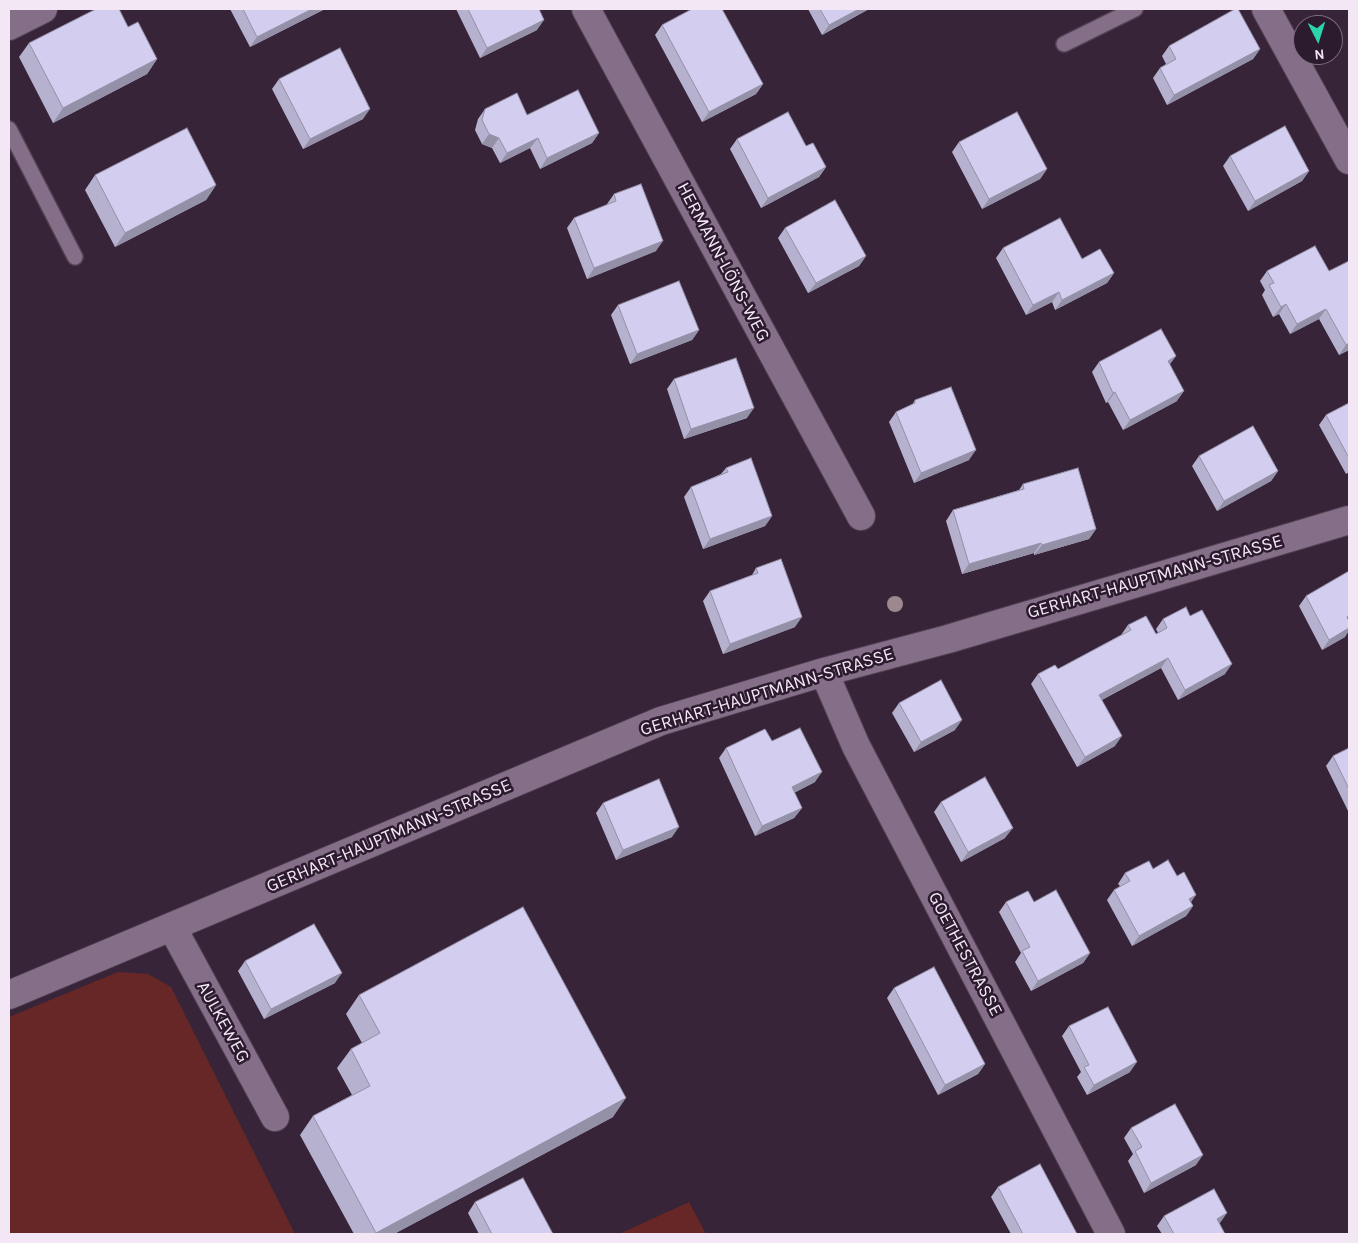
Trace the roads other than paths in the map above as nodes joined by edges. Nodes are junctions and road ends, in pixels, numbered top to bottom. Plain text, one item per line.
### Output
1 (43, 9) edge
2 (586, 9) edge
3 (1136, 9) edge
4 (1266, 9) edge
5 (9, 26) edge
6 (1064, 44) dead end
7 (9, 129) edge
8 (1349, 160) edge
9 (75, 257) dead end
10 (861, 516) dead end
11 (1349, 520) edge
12 (824, 672) junction
13 (172, 928) junction
14 (9, 995) edge
15 (275, 1117) dead end
16 (1112, 1234) edge

1 - 5 street
2 - 10 street, HERMANN-LÖNS-WEG
3 - 6 lane
4 - 8 street
7 - 9 lane
11 - 12 street, GERHART-HAUPTMANN-STRASSE
12 - 13 street, GERHART-HAUPTMANN-STRASSE
12 - 16 street, GOETHESTRASSE
13 - 14 street, GERHART-HAUPTMANN-STRASSE
13 - 15 street, AULKEWEG

